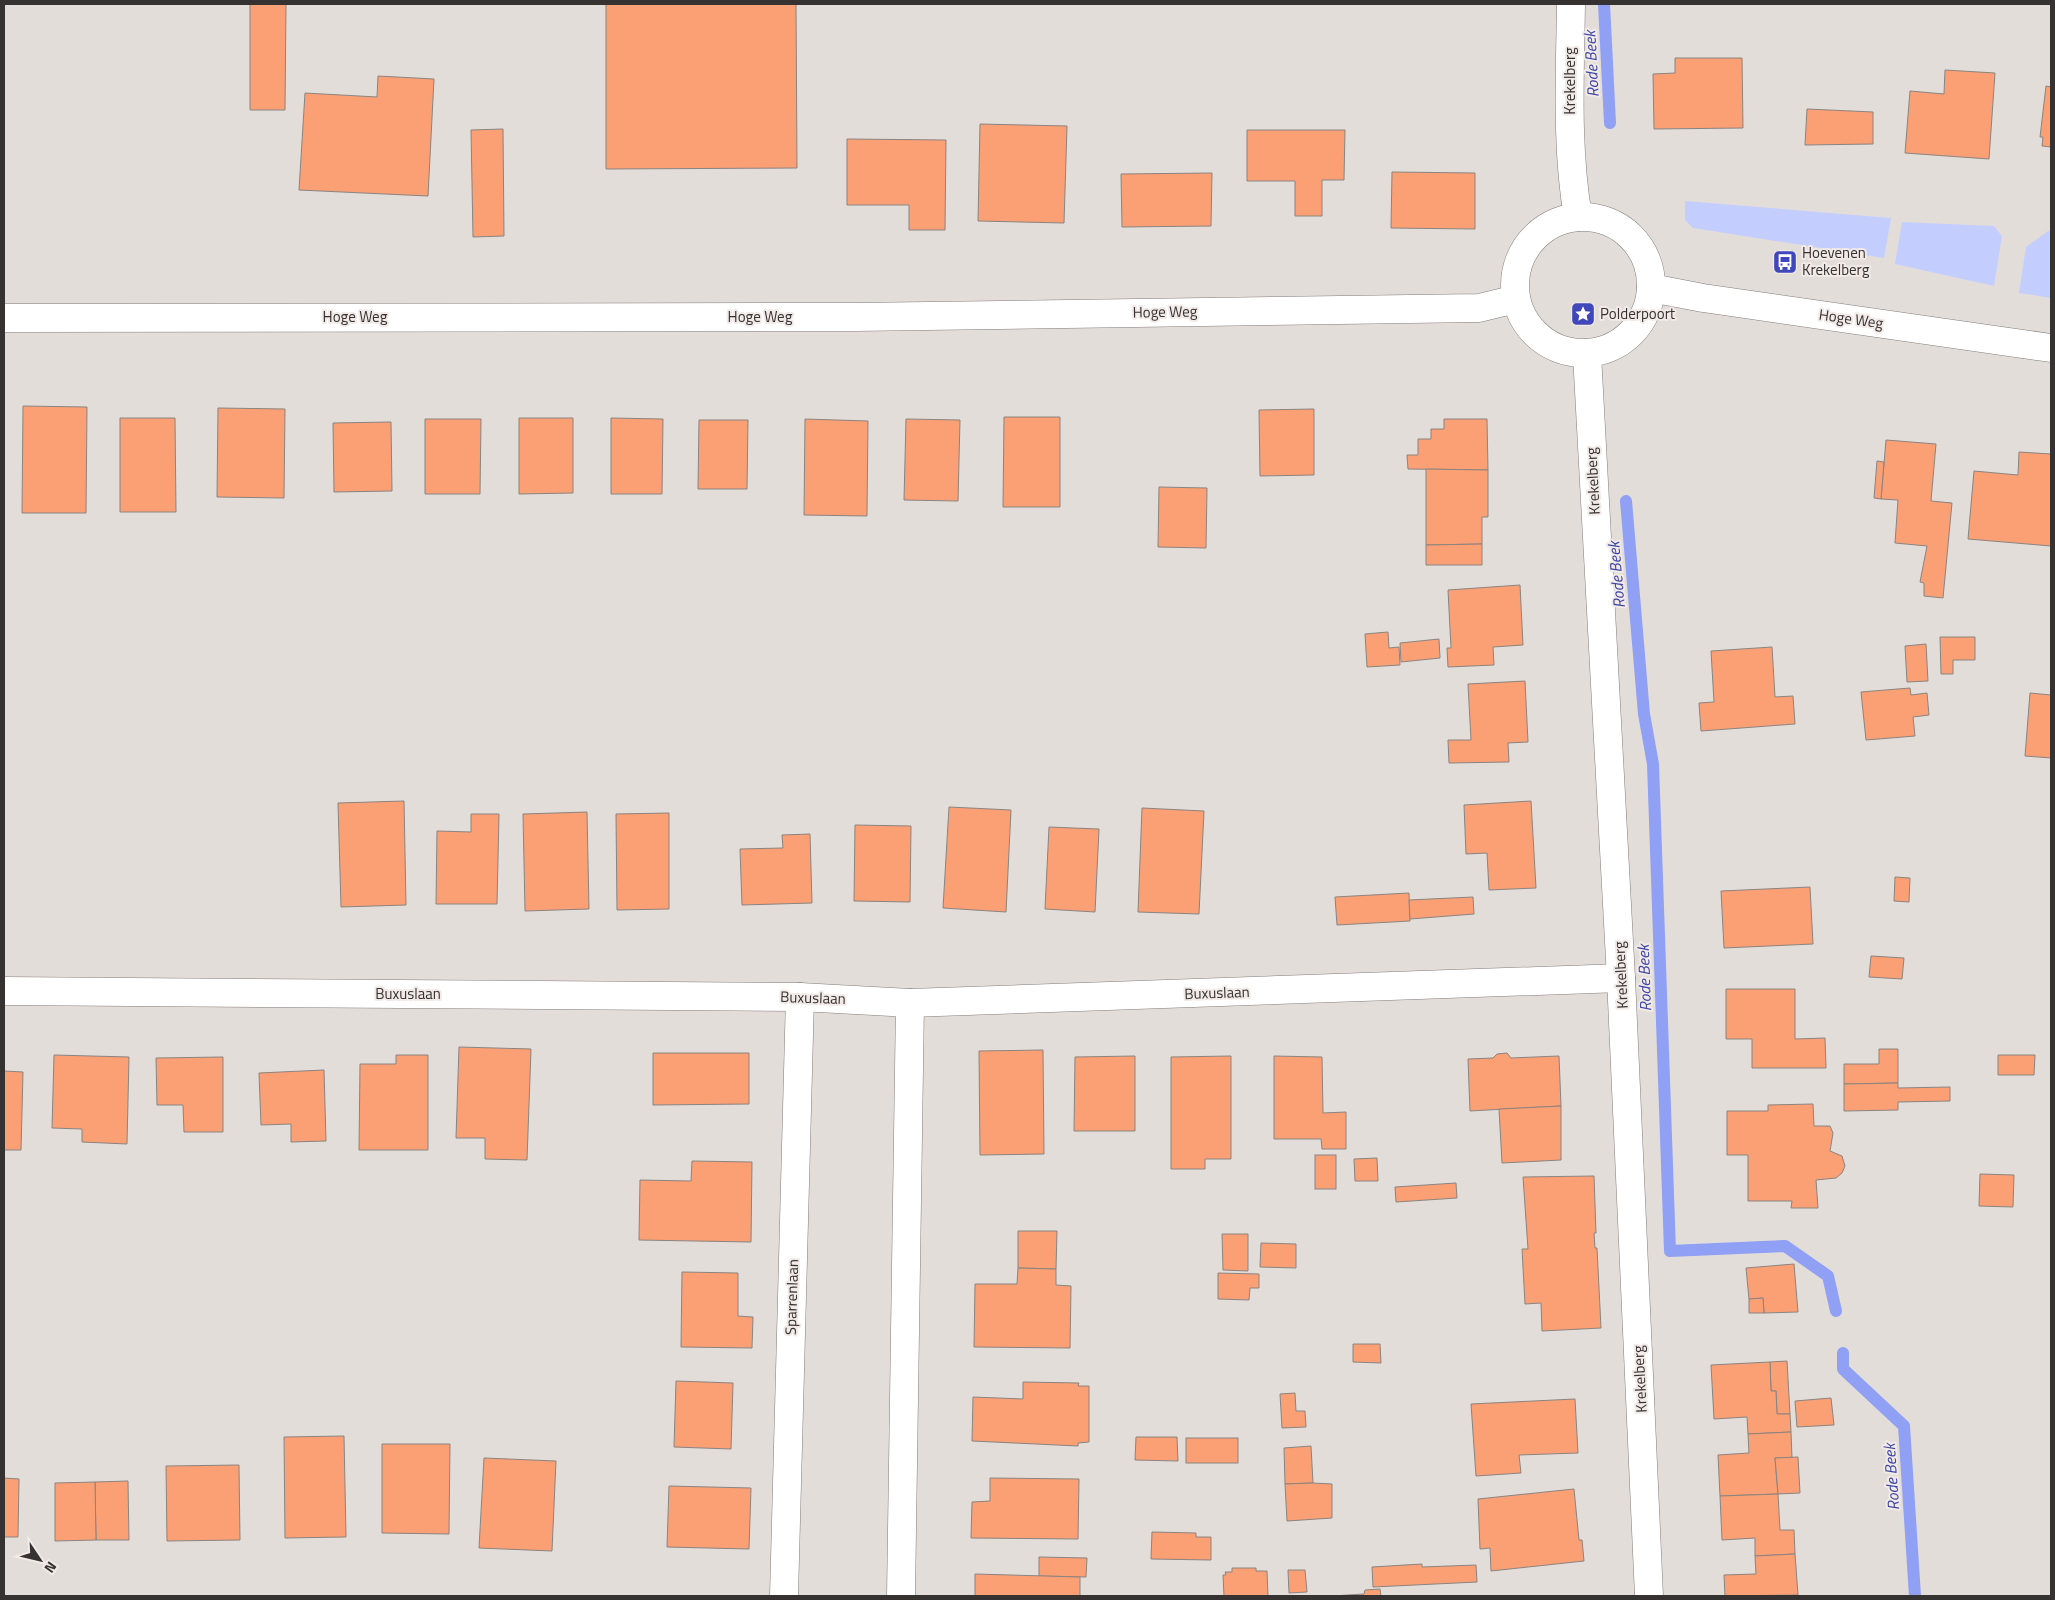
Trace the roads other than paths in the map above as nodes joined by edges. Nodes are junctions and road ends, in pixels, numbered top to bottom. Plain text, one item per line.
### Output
1 (1571, 4) edge
2 (1578, 217) junction
3 (1651, 288) junction
4 (1516, 299) junction
5 (4, 318) edge
6 (2051, 348) edge
7 (1587, 354) junction
8 (1621, 978) junction
9 (4, 990) edge
10 (800, 997) junction
11 (910, 1003) junction
12 (784, 1596) edge
13 (901, 1596) edge
14 (1650, 1596) edge

1 - 2 street, Krekelberg
2 - 3 street
2 - 4 street
3 - 6 street, Hoge Weg
3 - 7 street
4 - 5 street, Hoge Weg
4 - 7 street
7 - 8 street, Krekelberg
8 - 11 street, Buxuslaan
8 - 14 street, Krekelberg
9 - 10 street, Buxuslaan
10 - 11 street, Buxuslaan
10 - 12 street, Sparrenlaan
11 - 13 street

